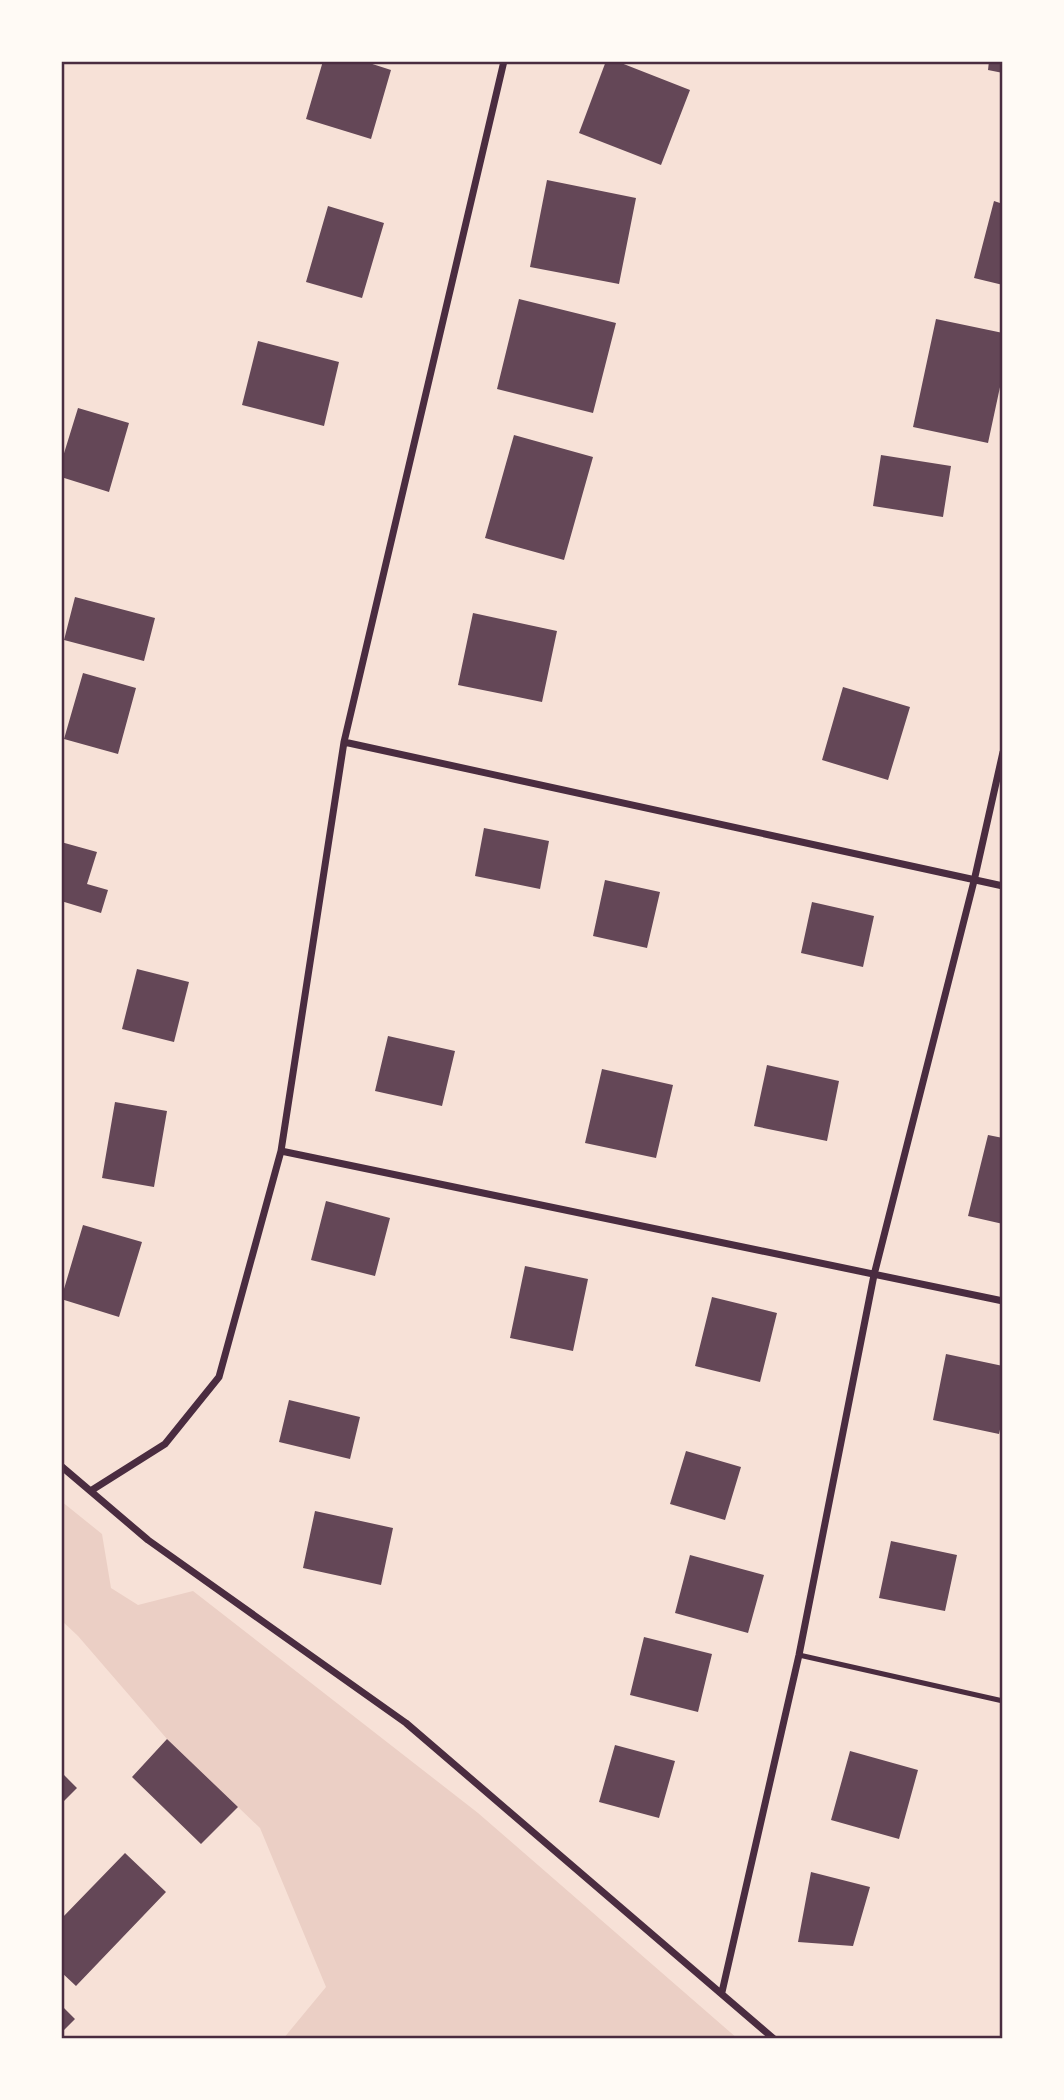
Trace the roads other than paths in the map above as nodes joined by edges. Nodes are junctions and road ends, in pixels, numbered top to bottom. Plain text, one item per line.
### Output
1 (504, 61) edge
2 (344, 742) junction
3 (1003, 752) edge
4 (974, 881) junction
5 (1003, 886) edge
6 (281, 1150) junction
7 (874, 1275) junction
8 (1003, 1301) edge
9 (61, 1466) edge
10 (92, 1490) junction
11 (799, 1655) junction
12 (1003, 1700) edge
13 (722, 1992) junction
14 (774, 2039) edge

1 - 2 street
2 - 4 street
2 - 6 street
3 - 4 street
4 - 5 street
4 - 7 street
6 - 7 street
6 - 10 street
7 - 8 street
7 - 11 street
9 - 10 street
10 - 13 street
11 - 12 lane
11 - 13 street
13 - 14 street

